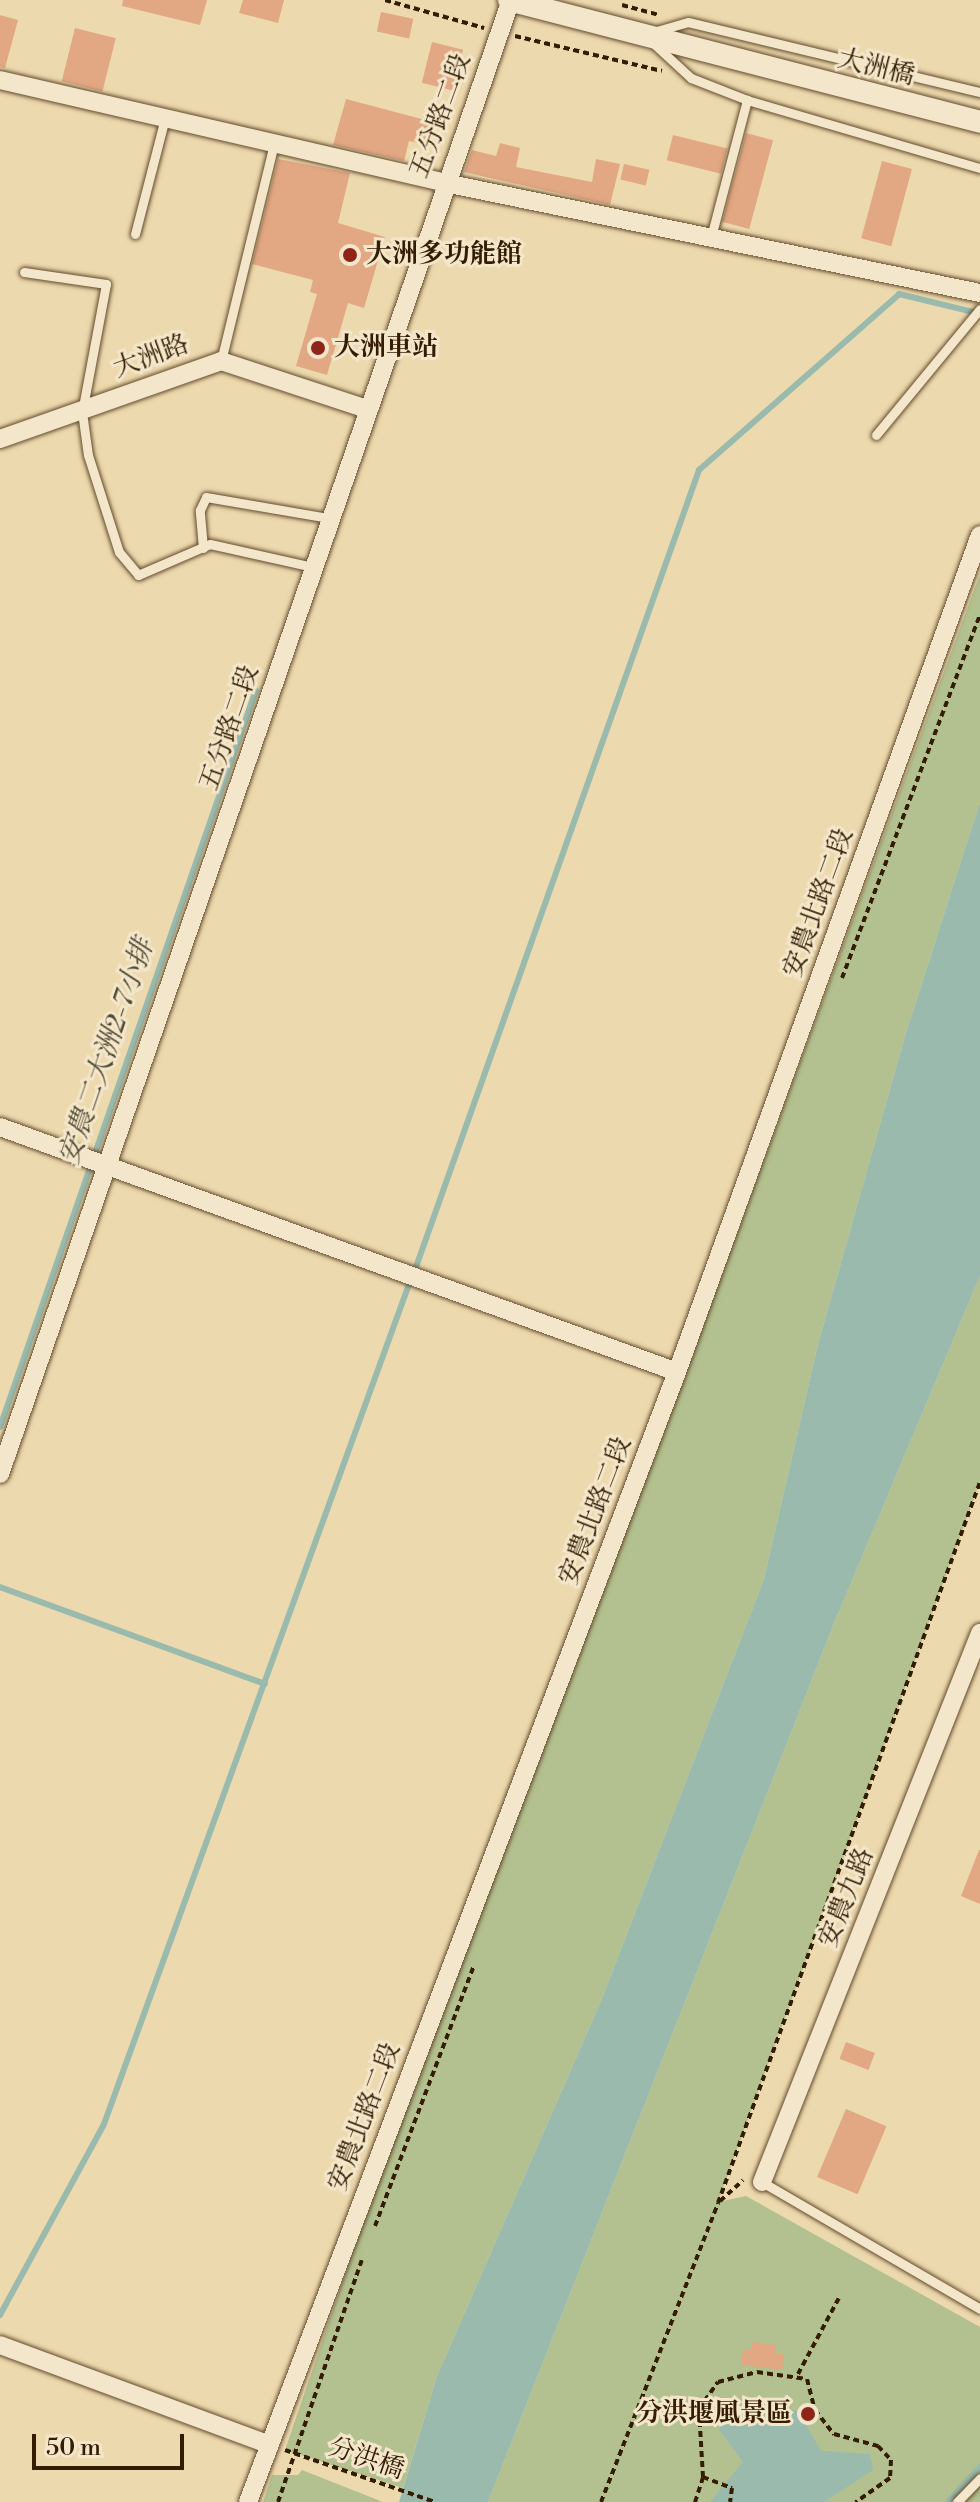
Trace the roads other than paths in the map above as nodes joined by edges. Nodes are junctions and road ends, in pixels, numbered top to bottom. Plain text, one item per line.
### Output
1 (510, 0) edge
2 (645, 35) junction
3 (0, 80) edge
4 (980, 92) edge
5 (747, 100) junction
6 (165, 118) junction
7 (980, 122) edge
8 (274, 143) junction
9 (980, 168) edge
10 (445, 183) junction
11 (135, 234) dead end
12 (711, 237) junction
13 (24, 272) dead end
14 (980, 293) edge
15 (980, 309) edge
16 (221, 361) junction
17 (367, 409) junction
18 (82, 412) junction
19 (876, 435) dead end
20 (0, 439) edge
21 (329, 518) junction
22 (980, 535) edge
23 (203, 548) junction
24 (313, 567) junction
25 (0, 1127) edge
26 (106, 1167) junction
27 (677, 1372) junction
28 (0, 1474) edge
29 (980, 1633) edge
30 (762, 2182) joint
31 (980, 2309) edge
32 (0, 2345) edge
33 (276, 2447) junction
34 (980, 2478) edge
35 (248, 2502) edge
36 (957, 2502) edge

1 - 2 street
1 - 10 street, 五分路二段
2 - 4 lane
2 - 5 lane
2 - 7 street, 大洲橋
3 - 6 street
5 - 9 lane
5 - 12 lane
6 - 8 street
6 - 11 lane
8 - 10 street
8 - 16 lane
10 - 12 street
10 - 17 street, 五分路二段
12 - 14 street
13 - 18 lane
15 - 19 lane
16 - 17 street, 大洲路
16 - 18 street, 大洲路
17 - 21 street, 五分路二段
18 - 20 street, 大洲路
18 - 23 lane
21 - 23 lane
21 - 24 street, 五分路二段
22 - 27 street, 安農北路二段
23 - 24 lane
24 - 26 street, 五分路二段
25 - 26 street
26 - 27 street
26 - 28 street, 五分路二段
27 - 33 street, 安農北路二段
29 - 30 street, 安農九路
30 - 31 lane
32 - 33 street
33 - 35 street, 安農北路二段
34 - 36 lane

